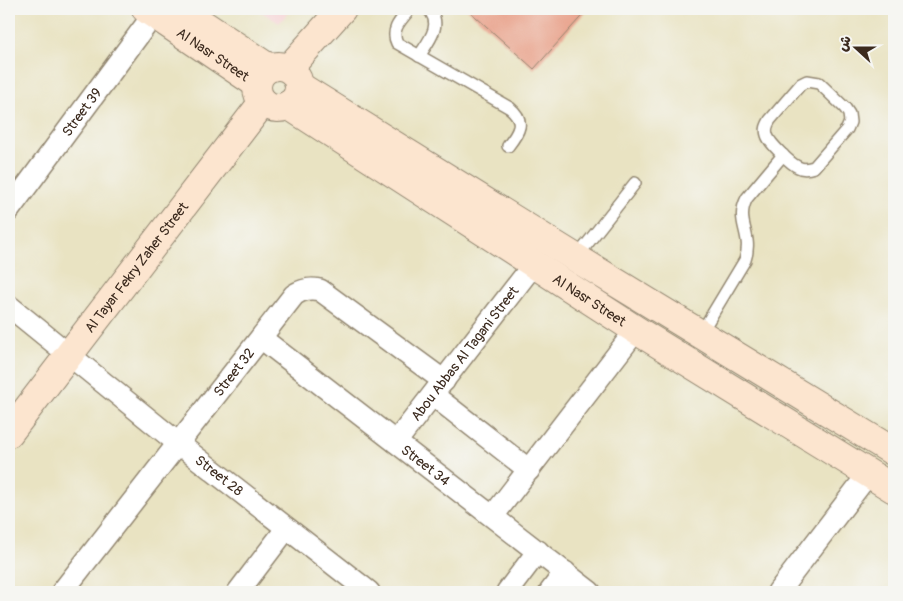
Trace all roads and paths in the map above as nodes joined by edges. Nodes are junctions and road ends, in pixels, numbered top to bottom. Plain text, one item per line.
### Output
1 (180, 9) edge
2 (342, 9) edge
3 (410, 9) edge
4 (428, 9) edge
5 (150, 11) edge
6 (419, 56) junction
7 (277, 86) junction
8 (508, 146) dead end
9 (783, 154) junction
10 (635, 183) dead end
11 (9, 210) edge
12 (576, 258) junction
13 (533, 265) junction
14 (9, 306) edge
15 (636, 330) junction
16 (701, 333) junction
17 (261, 338) junction
18 (70, 355) junction
19 (752, 364) junction
20 (438, 388) junction
21 (734, 391) junction
22 (9, 433) edge
23 (396, 442) junction
24 (179, 444) junction
25 (894, 452) edge
26 (529, 470) junction
27 (869, 473) junction
28 (894, 489) edge
29 (493, 516) junction
30 (286, 529) junction
31 (538, 551) junction
32 (565, 572) junction
33 (784, 590) edge
34 (62, 592) edge
35 (238, 592) edge
36 (369, 592) edge
37 (506, 592) edge
38 (550, 592) edge
39 (590, 592) edge

1 - 7 main road, Al Nasr Street
2 - 7 main road, Al Tayar Fekry Zaher Street
3 - 6 lane
4 - 6 lane
5 - 7 main road, Al Nasr Street
5 - 11 street, Street 39
6 - 8 lane
7 - 12 main road, Al Nasr Street
7 - 13 main road, Al Nasr Street
7 - 18 main road, Al Tayar Fekry Zaher Street
9 - 9 lane
9 - 16 lane
10 - 12 lane
12 - 16 main road, Al Nasr Street
13 - 15 main road, Al Nasr Street
13 - 20 street, Abou Abbas Al Tagani Street
14 - 18 street, Street 28
15 - 21 main road, Al Nasr Street
15 - 26 street
16 - 19 main road, Al Nasr Street
17 - 20 street, Street 32
17 - 23 street, Street 34
17 - 24 street, Street 32
18 - 22 main road, Al Tayar Fekry Zaher Street
18 - 24 street, Street 28
19 - 21 main road
19 - 25 main road, Al Nasr Street
20 - 23 street, Abou Abbas Al Tagani Street
20 - 26 street, Street 32
21 - 27 main road, Al Nasr Street
23 - 29 street, Street 34
24 - 30 street, Street 28
24 - 34 street, Street 32
26 - 29 street
27 - 28 main road, Al Nasr Street
27 - 33 street
29 - 31 street, Street 34
30 - 35 street
30 - 36 street, Street 28
31 - 32 street, Street 34
31 - 37 street
32 - 38 street
32 - 39 street, Street 34

